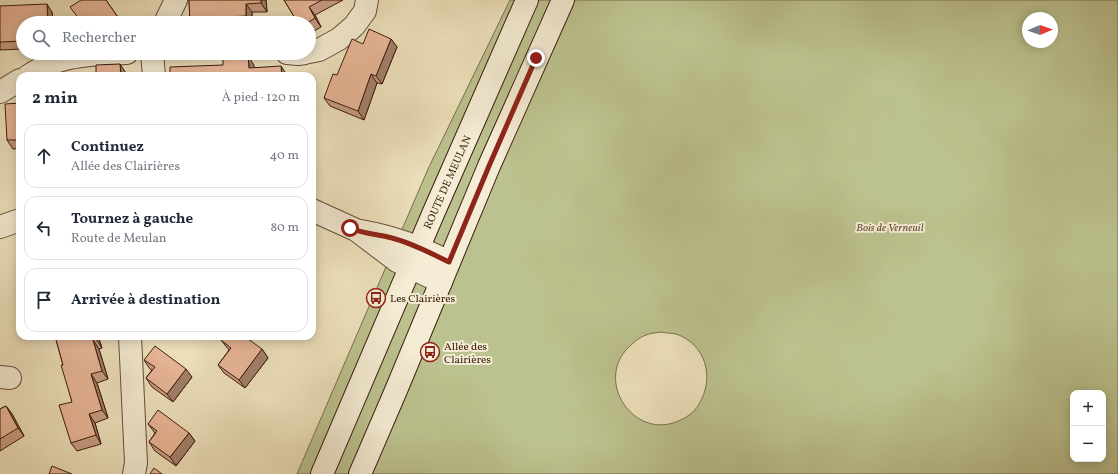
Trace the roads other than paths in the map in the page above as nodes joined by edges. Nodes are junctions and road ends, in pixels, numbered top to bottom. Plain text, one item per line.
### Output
1 (176, 0) edge
2 (366, 0) edge
3 (527, 0) edge
4 (563, 0) edge
5 (168, 16) edge
6 (316, 51) edge
7 (62, 60) edge
8 (153, 60) edge
9 (34, 72) edge
10 (154, 72) edge
11 (16, 82) edge
12 (0, 92) edge
13 (316, 212) edge
14 (16, 221) edge
15 (0, 227) edge
16 (356, 230) junction
17 (419, 247) junction
18 (449, 262) junction
19 (410, 268) junction
20 (441, 282) junction
21 (130, 340) edge
22 (134, 474) edge
23 (322, 474) edge
24 (360, 474) edge

1 - 5 main road
2 - 6 main road
3 - 17 main road, ROUTE DE MEULAN
4 - 18 main road
7 - 9 main road
8 - 10 main road
11 - 12 main road
13 - 16 main road
14 - 15 main road
16 - 17 main road
16 - 19 main road
17 - 18 main road
17 - 19 main road, ROUTE DE MEULAN
18 - 20 main road
19 - 20 main road
19 - 23 main road, ROUTE DE MEULAN
20 - 24 main road
21 - 22 main road

